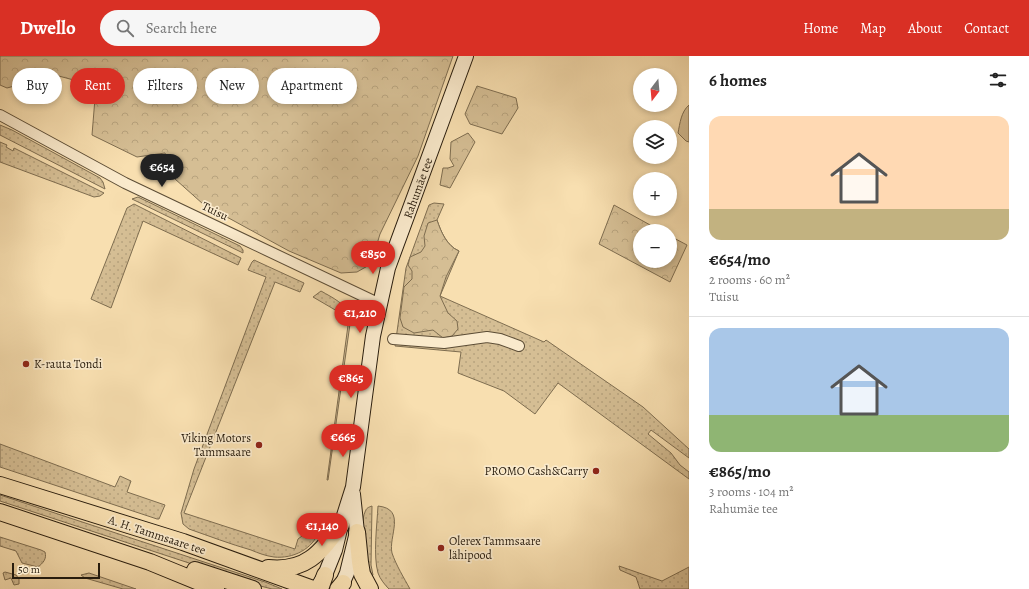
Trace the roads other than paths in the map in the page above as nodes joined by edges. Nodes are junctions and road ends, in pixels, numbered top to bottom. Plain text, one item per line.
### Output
1 (466, 56) edge
2 (0, 115) edge
3 (380, 304) junction
4 (393, 339) dead end
5 (519, 346) dead end
6 (0, 485) edge
7 (353, 487) junction
8 (0, 512) edge
9 (341, 525) junction
10 (357, 532) junction
11 (150, 562) junction
12 (251, 566) junction
13 (321, 584) edge
14 (299, 585) edge
15 (340, 587) edge
16 (186, 589) edge
17 (216, 589) edge
18 (253, 589) edge
19 (313, 589) edge
20 (370, 589) edge

1 - 3 street, Rahumäe tee
2 - 3 street, Tuisu
3 - 7 street, Rahumäe tee
4 - 5 street
6 - 12 main road, A. H. Tammsaare tee
7 - 9 street, Rahumäe tee
7 - 10 street, Rahumäe tee
8 - 11 main road
9 - 12 main road
9 - 13 street, Rahumäe tee
10 - 15 street, Rahumäe tee
10 - 20 main road
11 - 16 main road
11 - 17 main road
11 - 18 main road
12 - 14 main road, A. H. Tammsaare tee
14 - 19 main road, A. H. Tammsaare tee

